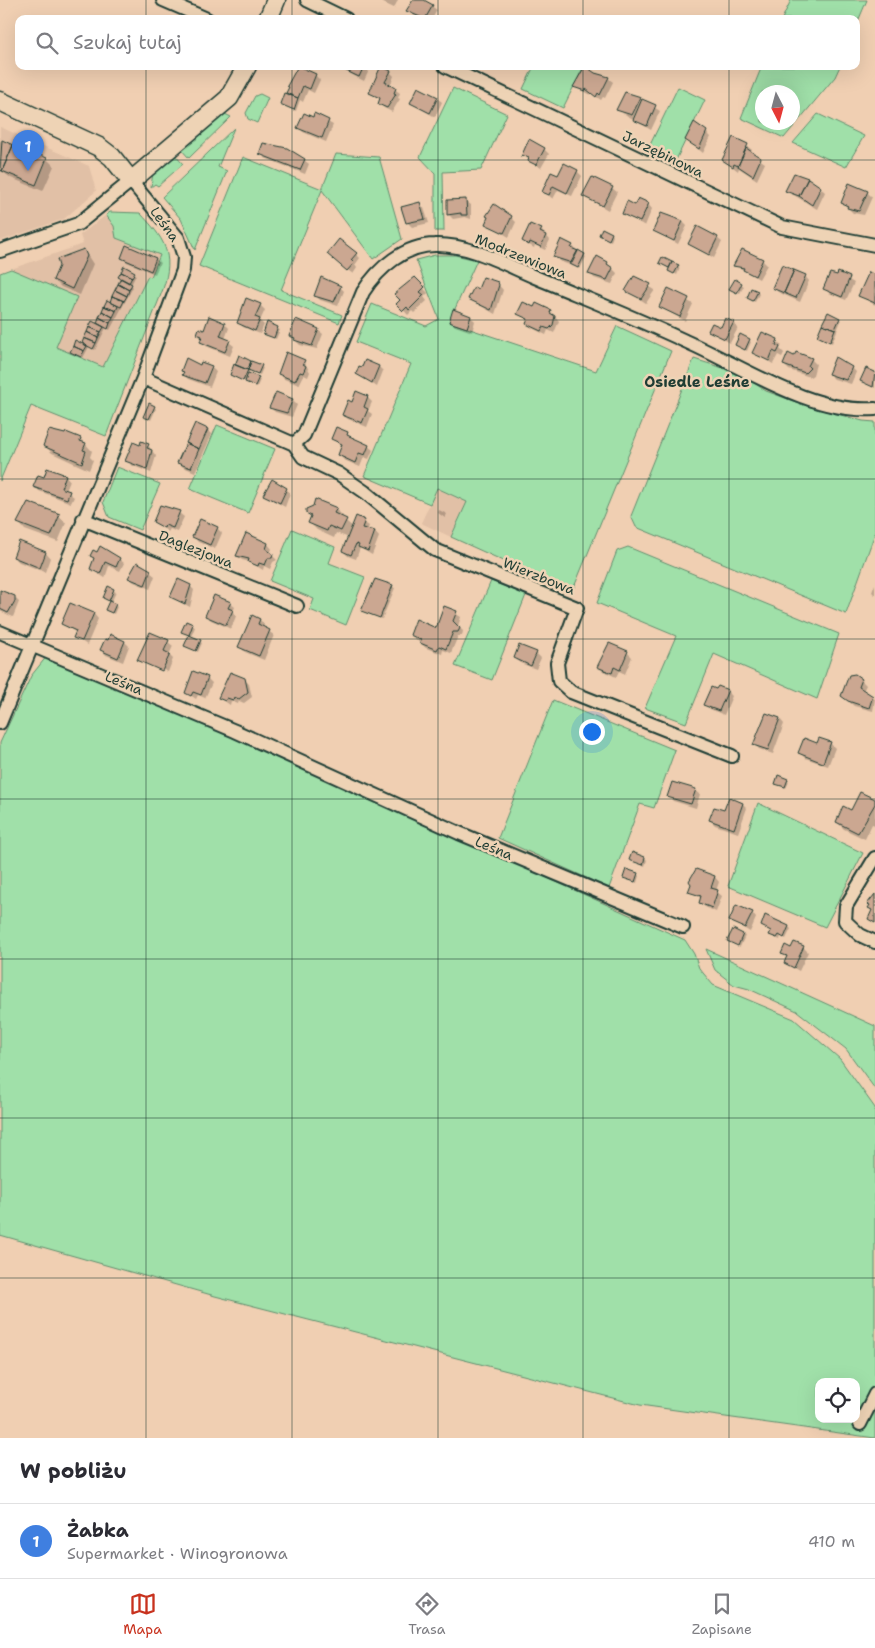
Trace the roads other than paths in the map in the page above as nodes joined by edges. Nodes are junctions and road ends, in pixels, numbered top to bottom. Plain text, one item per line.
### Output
1 (163, 0) edge
2 (276, 0) edge
3 (307, 0) edge
4 (198, 15) edge
5 (270, 15) edge
6 (338, 15) edge
7 (245, 70) edge
8 (454, 70) edge
9 (0, 102) edge
10 (131, 181) junction
11 (875, 245) edge
12 (0, 250) edge
13 (143, 378) junction
14 (875, 409) edge
15 (294, 444) junction
16 (82, 519) junction
17 (297, 606) dead end
18 (0, 632) edge
19 (32, 644) junction
20 (0, 723) edge
21 (732, 756) dead end
22 (875, 858) edge
23 (683, 927) dead end
24 (875, 942) edge
25 (875, 1394) edge
26 (860, 1424) dead end

1 - 4 street
2 - 5 street
3 - 6 street
7 - 10 street
8 - 11 street, Jarzębinowa
9 - 10 street
10 - 12 street
10 - 13 street, Leśna
13 - 15 street
13 - 16 street, Leśna
14 - 15 street, Modrzewiowa
15 - 21 street, Wierzbowa
16 - 17 street, Daglezjowa
16 - 19 street, Leśna
18 - 19 street
19 - 20 street
19 - 23 street, Leśna
22 - 24 street
25 - 26 street

